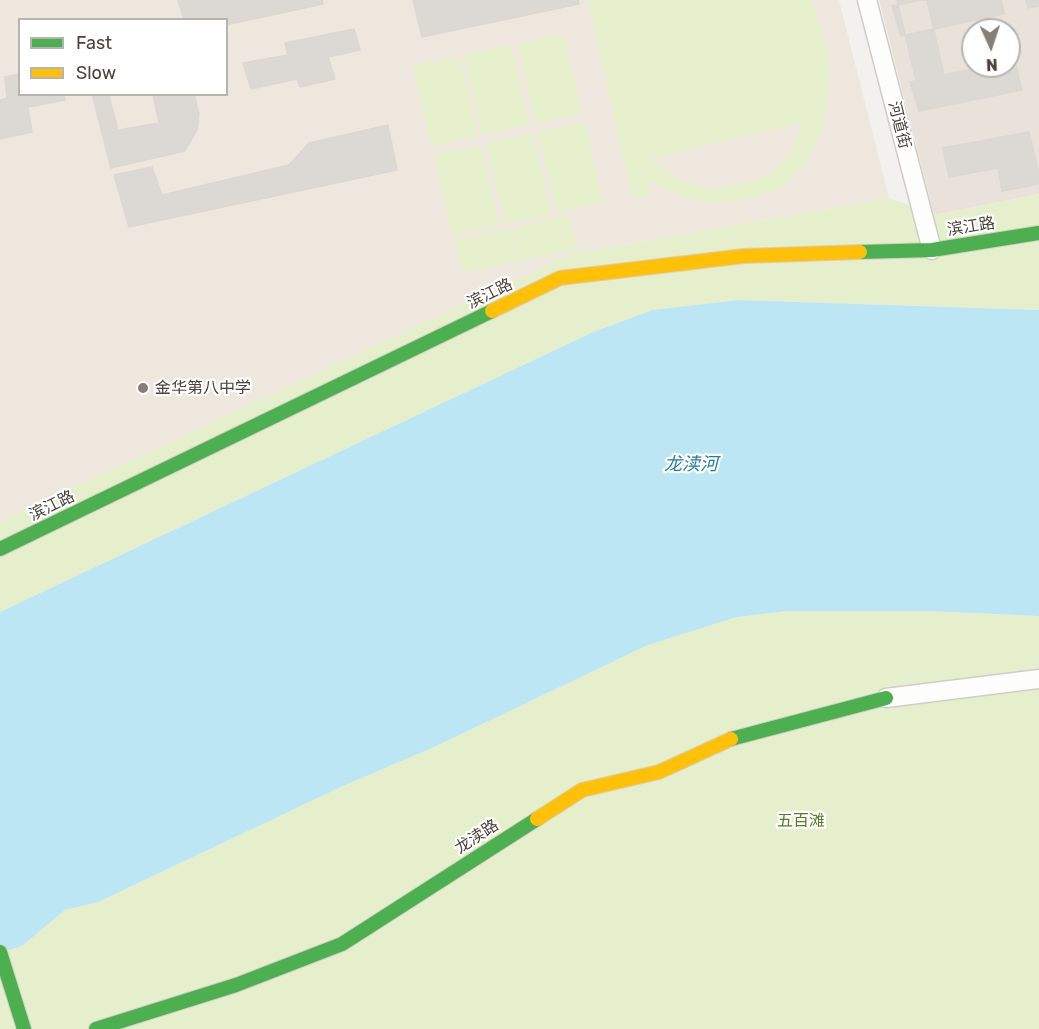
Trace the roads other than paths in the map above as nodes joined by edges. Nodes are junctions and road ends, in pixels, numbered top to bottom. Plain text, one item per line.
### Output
1 (867, 0) edge
2 (1039, 233) edge
3 (932, 250) junction
4 (0, 549) edge
5 (1039, 679) edge
6 (886, 698) joint
7 (0, 952) edge
8 (136, 1023) edge
9 (24, 1029) edge
10 (96, 1029) edge

1 - 3 street, 河道街
2 - 3 street, 滨江路
3 - 4 street, 滨江路
5 - 6 street
6 - 8 street, 龙渎路
7 - 9 street
8 - 10 street, 龙渎路

